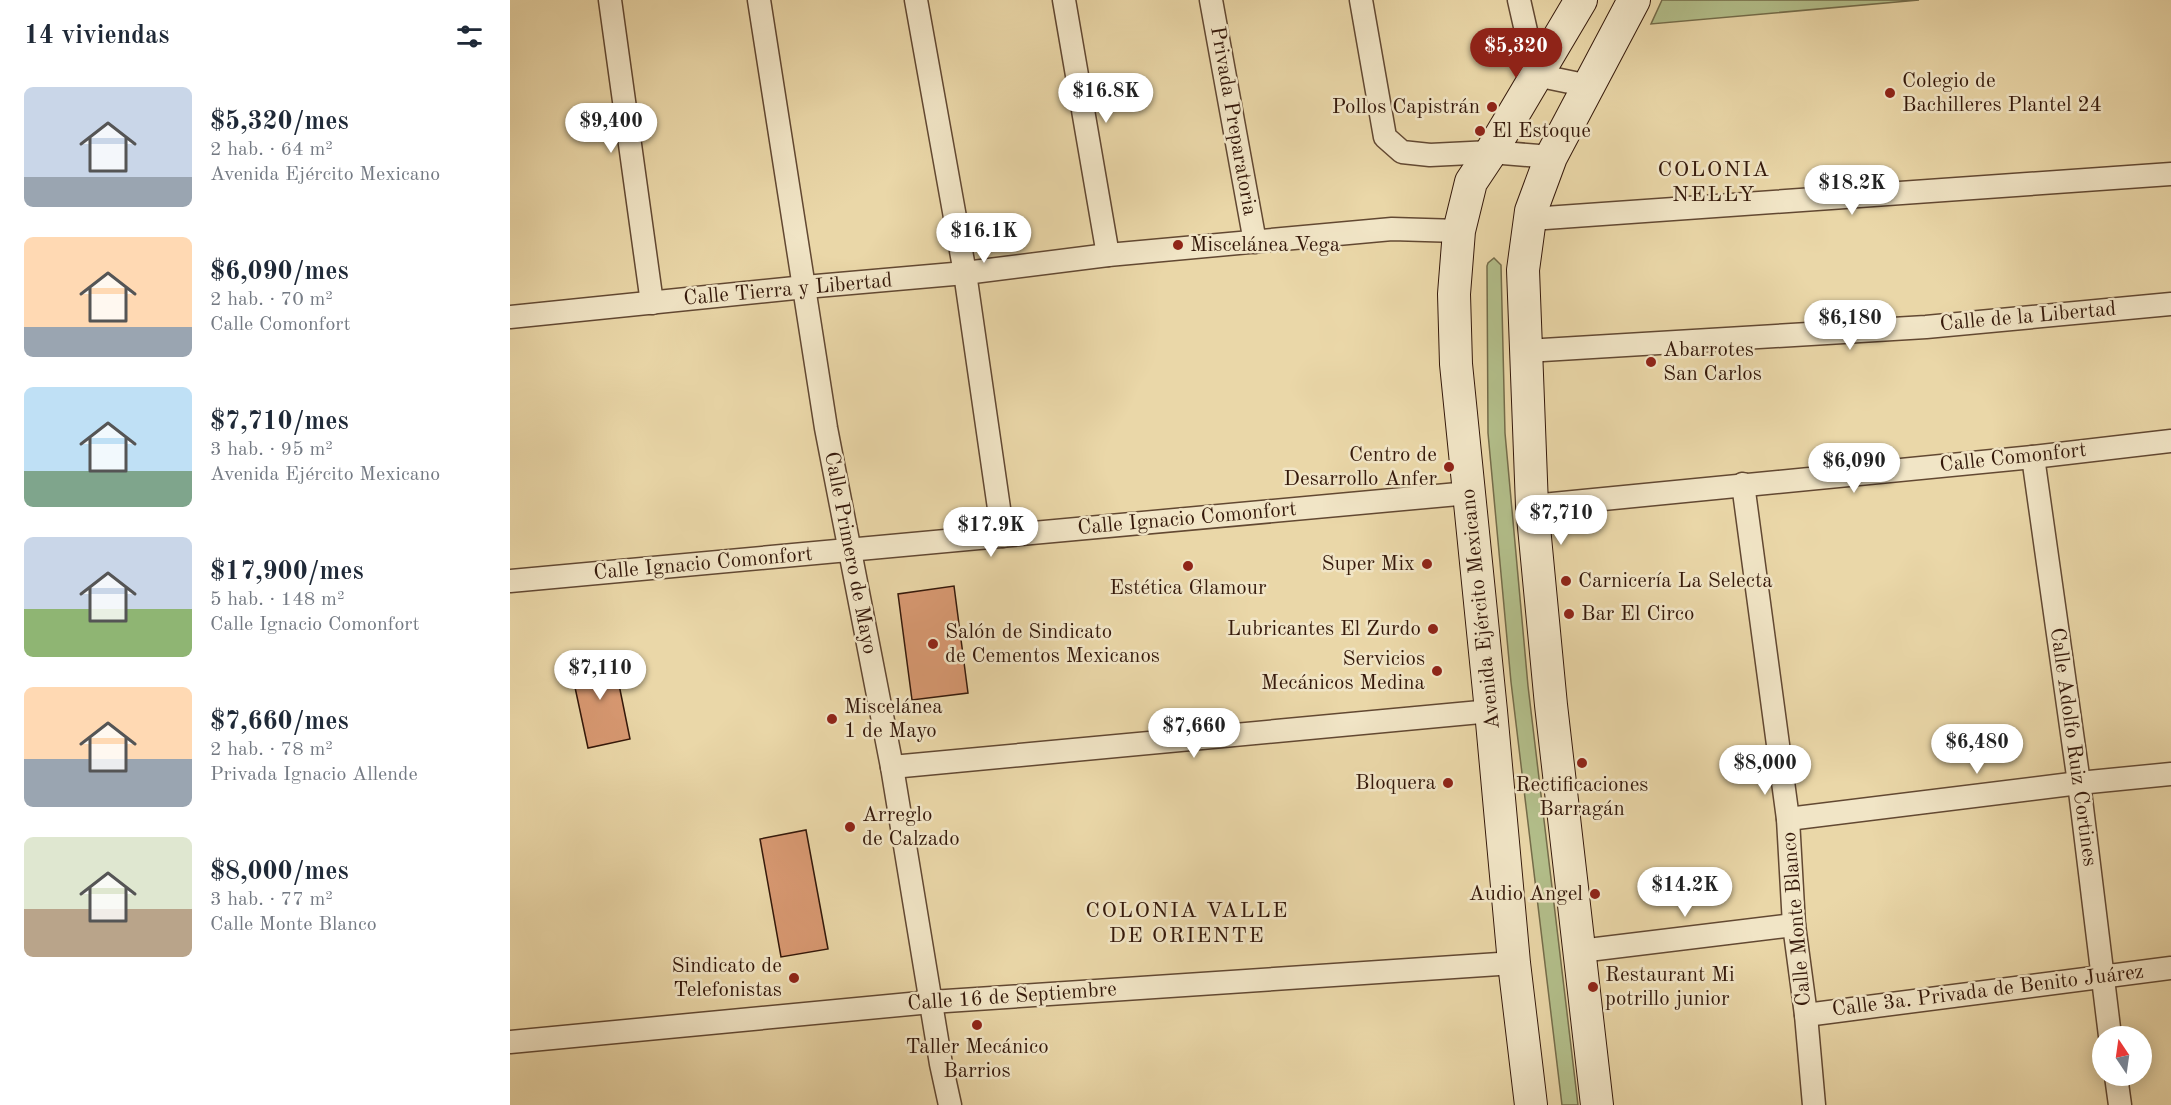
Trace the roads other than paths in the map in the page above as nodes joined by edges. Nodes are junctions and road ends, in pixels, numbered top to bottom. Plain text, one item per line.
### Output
1 (610, 0) edge
2 (759, 0) edge
3 (916, 0) edge
4 (1064, 0) edge
5 (1211, 0) edge
6 (1361, 0) edge
7 (1519, 0) edge
8 (1581, 0) edge
9 (1634, 0) edge
10 (1536, 75) junction
11 (1589, 86) junction
12 (1491, 152) junction
13 (1551, 157) junction
14 (2171, 174) edge
15 (1531, 219) junction
16 (1459, 231) junction
17 (1255, 242) junction
18 (1108, 255) junction
19 (965, 273) junction
20 (805, 287) junction
21 (652, 303) junction
22 (2171, 304) edge
23 (510, 317) edge
24 (1526, 351) junction
25 (2171, 441) edge
26 (2033, 457) junction
27 (1743, 484) junction
28 (1469, 493) junction
29 (1532, 506) junction
30 (1003, 536) junction
31 (850, 551) junction
32 (510, 581) edge
33 (1491, 711) junction
34 (892, 767) junction
35 (2171, 774) edge
36 (2079, 783) junction
37 (1788, 819) junction
38 (1794, 925) junction
39 (1580, 951) junction
40 (1514, 963) junction
41 (2171, 968) edge
42 (2102, 975) junction
43 (931, 1002) junction
44 (1806, 1015) junction
45 (2109, 1026) edge
46 (510, 1042) edge
47 (2117, 1086) edge
48 (950, 1105) edge
49 (1531, 1105) edge
50 (1597, 1105) edge
51 (1814, 1105) edge
52 (2120, 1105) edge

1 - 21 street
2 - 20 street, Calle Primero de Mayo
3 - 19 street
4 - 18 street
5 - 17 street, Privada Preparatoria
6 - 12 street
7 - 10 street
8 - 10 main road, Avenida Ejército Mexicano
9 - 11 main road
10 - 11 street
10 - 12 main road, Avenida Ejército Mexicano
11 - 13 main road
12 - 13 street
12 - 16 main road, Avenida Ejército Mexicano
13 - 15 main road
14 - 15 street
15 - 24 main road
16 - 17 street, Calle Tierra y Libertad
16 - 28 main road, Avenida Ejército Mexicano
17 - 18 street, Calle Tierra y Libertad
18 - 19 street, Calle Tierra y Libertad
19 - 20 street, Calle Tierra y Libertad
19 - 30 street
20 - 21 street, Calle Tierra y Libertad
20 - 31 street, Calle Primero de Mayo
21 - 23 street, Calle Tierra y Libertad
22 - 24 street, Calle de la Libertad
24 - 29 main road
25 - 26 street, Calle Comonfort
26 - 27 street, Calle Comonfort
26 - 36 street, Calle Adolfo Ruiz Cortines
27 - 29 street, Calle Comonfort
27 - 37 street, Calle Monte Blanco
28 - 30 street, Calle Ignacio Comonfort
28 - 33 main road, Avenida Ejército Mexicano
29 - 39 main road
30 - 31 street, Calle Ignacio Comonfort
31 - 32 street, Calle Ignacio Comonfort
31 - 34 street, Calle Primero de Mayo
33 - 34 street
33 - 40 main road, Avenida Ejército Mexicano
34 - 43 street, Calle Primero de Mayo
35 - 36 street
36 - 37 street
36 - 42 street, Calle Adolfo Ruiz Cortines
37 - 38 street, Calle Monte Blanco
38 - 39 street
38 - 44 street, Calle Monte Blanco
39 - 50 main road
40 - 43 street, Calle 16 de Septiembre
40 - 49 main road, Avenida Ejército Mexicano
41 - 42 street, Calle 3a. Privada de Benito Juárez
42 - 44 street, Calle 3a. Privada de Benito Juárez
42 - 45 street, Calle Adolfo Ruiz Cortines
43 - 46 street, Calle 16 de Septiembre
43 - 48 street, Calle Primero de Mayo
44 - 51 street, Calle Monte Blanco
47 - 52 street

